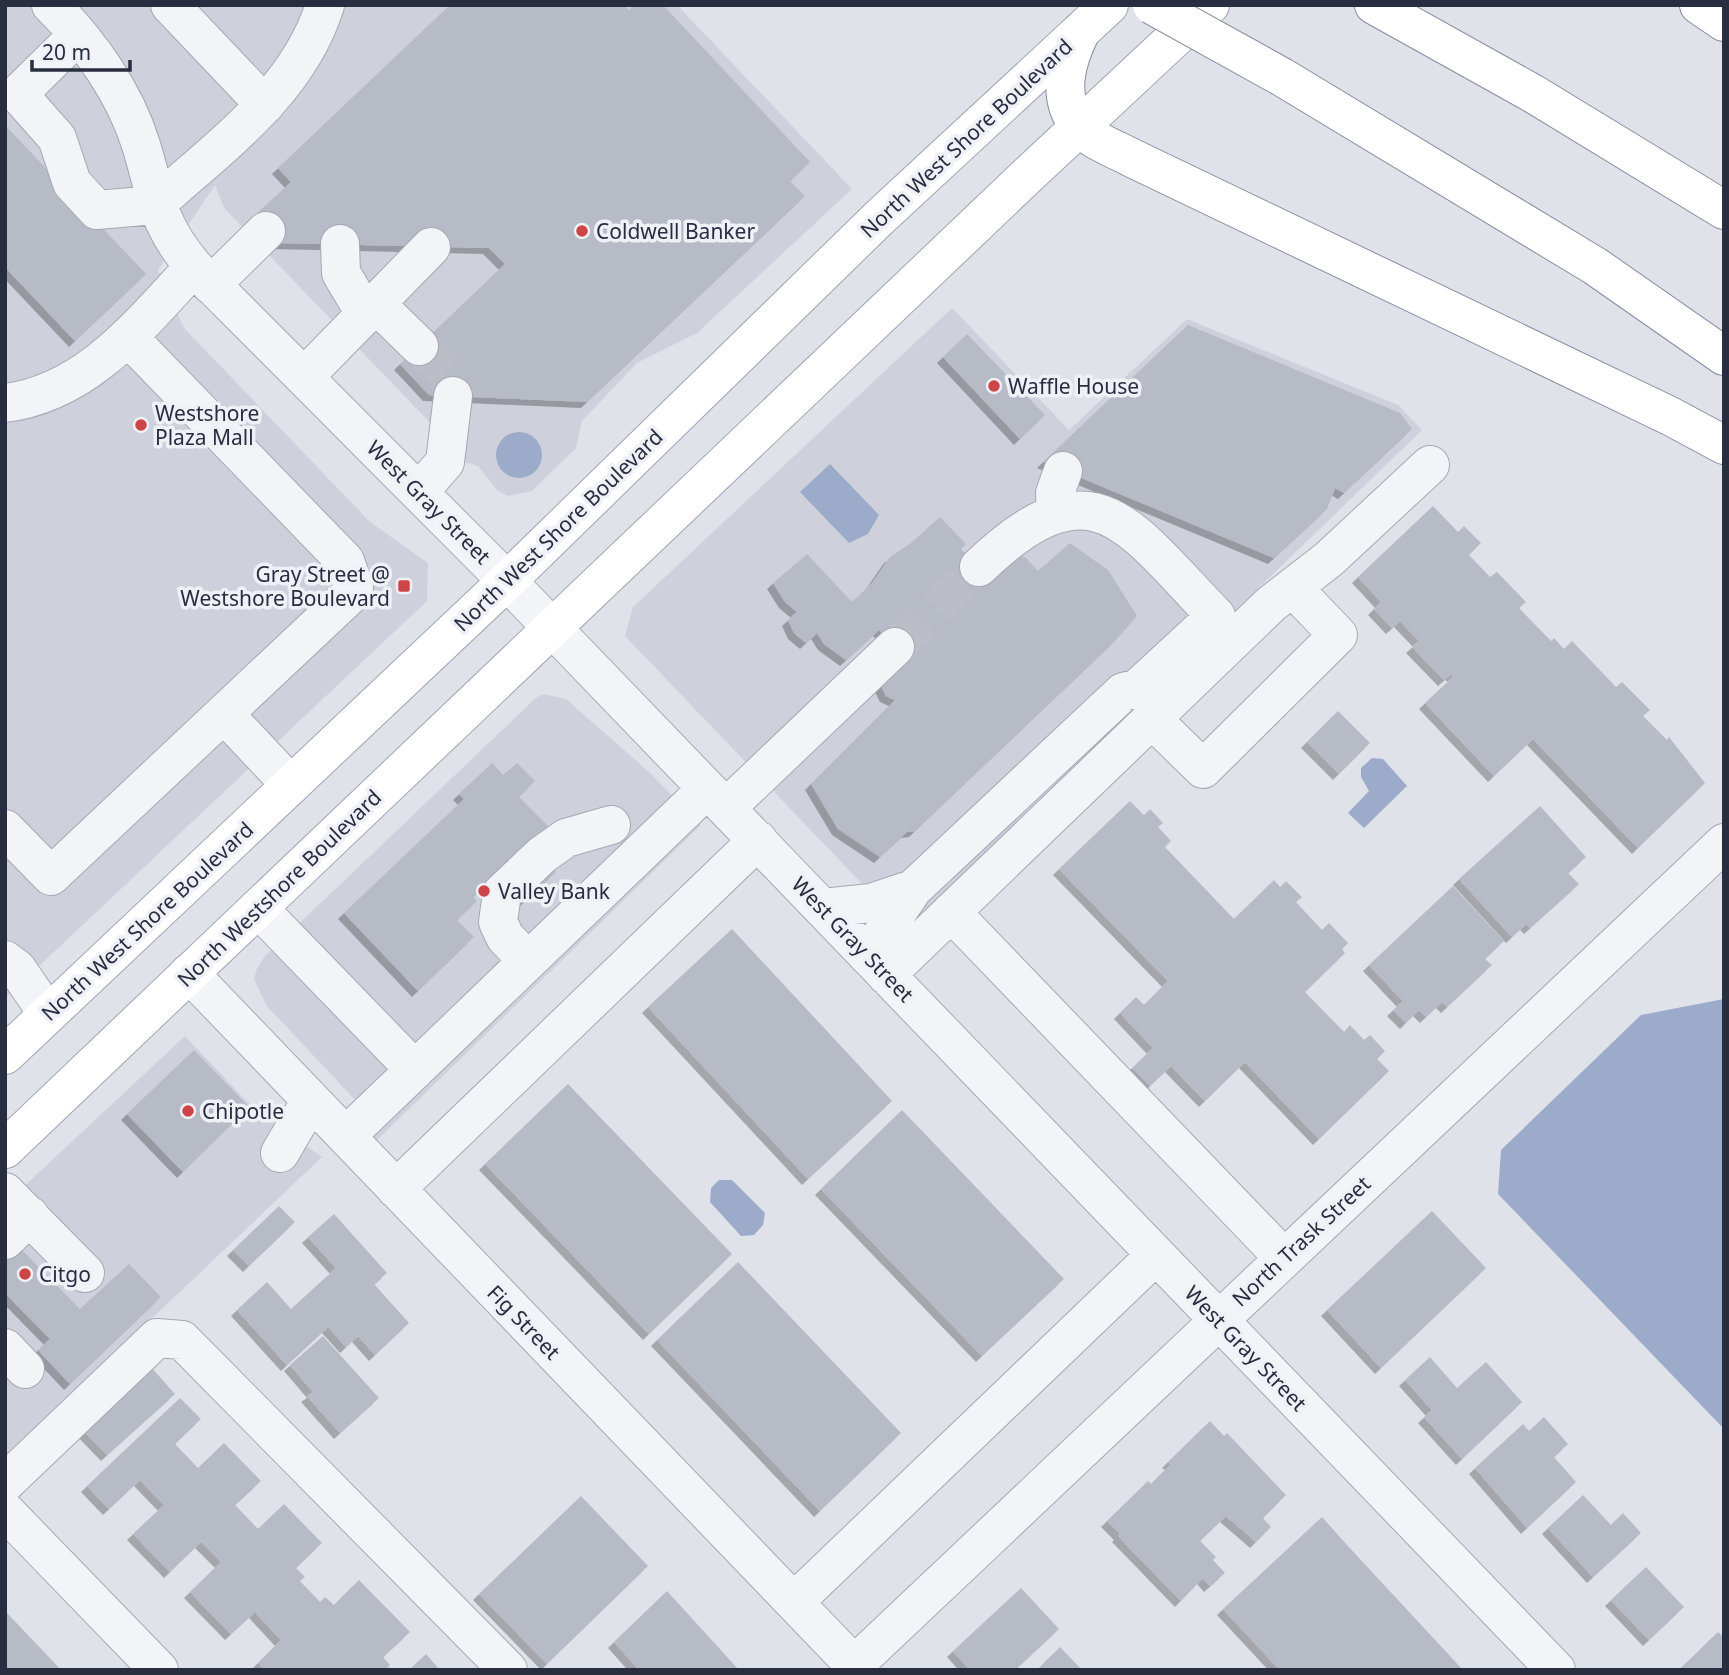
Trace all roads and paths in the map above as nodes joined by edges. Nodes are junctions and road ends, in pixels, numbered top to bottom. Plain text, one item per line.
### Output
1 (51, 5) edge
2 (170, 5) edge
3 (1109, 5) edge
4 (1152, 5) edge
5 (1210, 5) edge
6 (1374, 5) edge
7 (1699, 5) edge
8 (313, 12) edge
9 (1724, 22) edge
10 (1081, 31) junction
11 (77, 36) junction
12 (265, 105) junction
13 (1079, 127) junction
14 (155, 205) junction
15 (1724, 210) edge
16 (266, 231) dead end
17 (340, 244) dead end
18 (431, 247) dead end
19 (202, 276) junction
20 (372, 310) junction
21 (128, 337) junction
22 (419, 346) tunnel mouth
23 (1724, 356) edge
24 (304, 377) junction
25 (453, 396) tunnel mouth
26 (5, 403) edge
27 (1724, 445) edge
28 (1430, 466) dead end
29 (1063, 471) dead end
30 (419, 492) junction
31 (1083, 503) junction
32 (979, 567) tunnel mouth
33 (507, 581) junction
34 (1293, 588) junction
35 (552, 627) junction
36 (895, 647) tunnel mouth
37 (225, 715) junction
38 (1152, 719) junction
39 (291, 785) junction
40 (716, 798) junction
41 (611, 825) dead end
42 (5, 829) edge
43 (758, 840) junction
44 (1724, 843) edge
45 (913, 889) junction
46 (258, 908) junction
47 (823, 908) junction
48 (951, 912) junction
49 (5, 960) edge
50 (528, 961) junction
51 (877, 965) junction
52 (189, 973) junction
53 (48, 1014) junction
54 (5, 1055) edge
55 (415, 1070) junction
56 (311, 1100) junction
57 (346, 1136) junction
58 (5, 1149) edge
59 (280, 1153) dead end
60 (397, 1189) junction
61 (13, 1216) edge
62 (1156, 1255) junction
63 (1284, 1258) junction
64 (85, 1273) dead end
65 (1218, 1319) junction
66 (5, 1483) edge
67 (5, 1511) edge
68 (794, 1602) junction
69 (854, 1668) edge
70 (159, 1670) edge
71 (508, 1670) edge
72 (1556, 1670) edge

1 - 11 street, West Gray Street
2 - 12 street
3 - 10 main road, North West Shore Boulevard
4 - 23 main road, bridge
5 - 13 main road
6 - 15 main road
7 - 9 main road
8 - 12 street
10 - 13 main road
10 - 33 main road, North West Shore Boulevard
11 - 14 street, West Gray Street
11 - 14 street
12 - 14 street
13 - 27 main road
13 - 35 main road
14 - 19 street, West Gray Street
16 - 19 street
17 - 20 street
18 - 20 street
19 - 21 street
19 - 24 street, West Gray Street
20 - 22 street
20 - 24 street
21 - 26 street
21 - 37 street
24 - 30 street, West Gray Street
25 - 30 street
28 - 34 street
29 - 31 street
30 - 33 street, West Gray Street
31 - 32 street
31 - 45 street
33 - 35 street, West Gray Street
33 - 39 main road, North West Shore Boulevard
34 - 38 street
34 - 38 street
35 - 40 street, West Gray Street
35 - 46 main road, North Westshore Boulevard
36 - 40 street
37 - 39 street
37 - 42 street
38 - 48 street
39 - 53 main road, North West Shore Boulevard
40 - 43 street, West Gray Street
40 - 50 street
41 - 50 street
43 - 47 street, West Gray Street
43 - 60 street
44 - 63 street, North Trask Street
45 - 47 street
45 - 51 street
46 - 52 main road, North Westshore Boulevard
46 - 55 street
47 - 51 street, West Gray Street
48 - 51 street
48 - 63 street
49 - 53 street
50 - 55 street
51 - 62 street, West Gray Street
52 - 56 street, Fig Street
52 - 58 main road, North Westshore Boulevard
53 - 54 main road, North West Shore Boulevard
55 - 57 street
56 - 57 street, Fig Street
56 - 59 street
57 - 60 street, Fig Street
60 - 68 street, Fig Street
61 - 64 street
62 - 65 street, West Gray Street
62 - 68 street
63 - 65 street, North Trask Street
65 - 69 street, North Trask Street
65 - 72 street, West Gray Street
66 - 71 street
67 - 70 street
68 - 69 street, Fig Street

